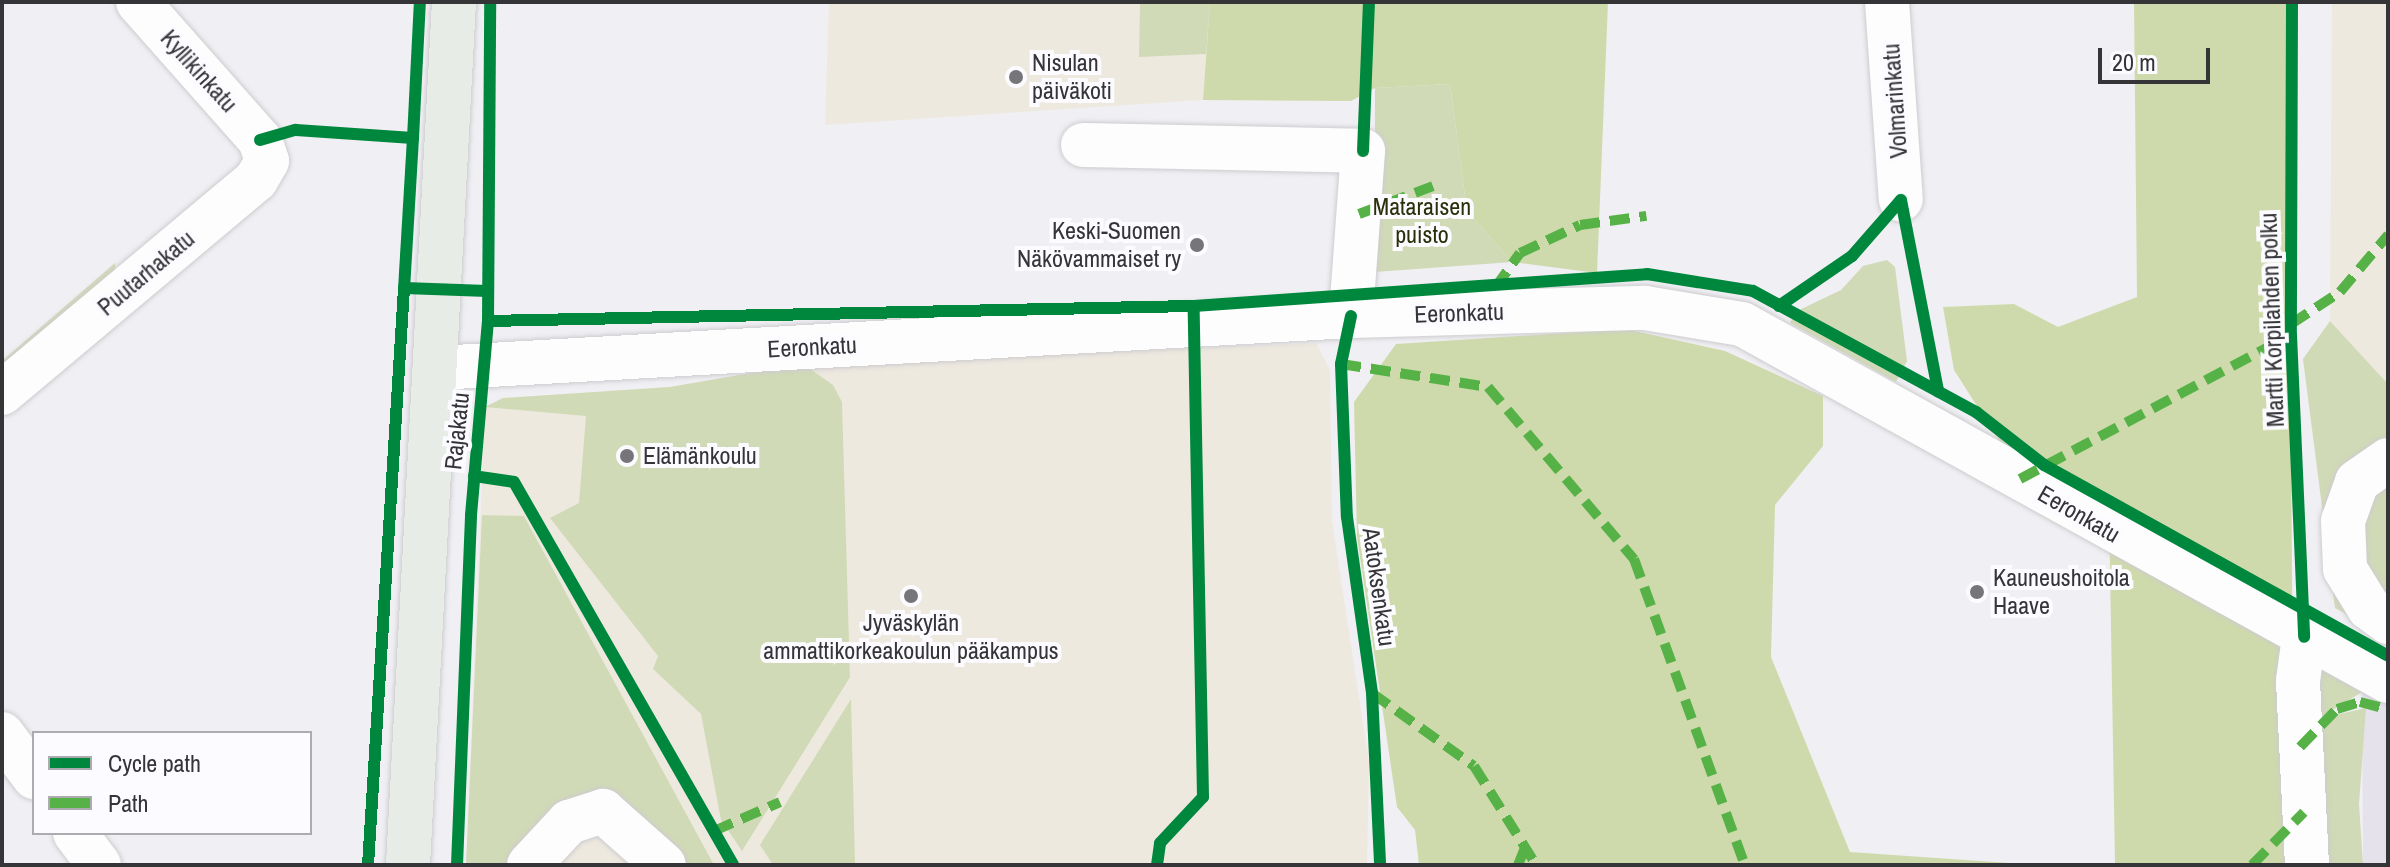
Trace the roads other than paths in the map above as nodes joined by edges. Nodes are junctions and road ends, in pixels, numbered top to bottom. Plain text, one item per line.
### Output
1 (138, 2) edge
2 (454, 2) edge
3 (1887, 2) edge
4 (260, 140) joint
5 (1083, 145) dead end
6 (1901, 200) dead end
7 (1351, 316) junction
8 (437, 368) junction
9 (2, 393) edge
10 (2388, 460) edge
11 (2388, 622) edge
12 (2304, 637) junction
13 (2388, 681) edge
14 (2, 734) edge
15 (32, 774) edge
16 (407, 822) junction
17 (76, 835) edge
18 (99, 865) edge
19 (398, 865) edge
20 (408, 865) edge
21 (529, 865) edge
22 (664, 865) edge
23 (2307, 865) edge

1 - 4 street, Kyllikinkatu
2 - 8 main road, Rajakatu
3 - 6 street, Volmarinkatu
4 - 9 street, Puutarhakatu
5 - 7 street
7 - 8 street, Eeronkatu
7 - 12 street, Eeronkatu
8 - 16 main road, Rajakatu
10 - 11 street
12 - 13 street, Eeronkatu
12 - 23 street
14 - 15 street
16 - 19 main road, Rajakatu
16 - 20 main road, Rajakatu
17 - 18 street
21 - 22 street

